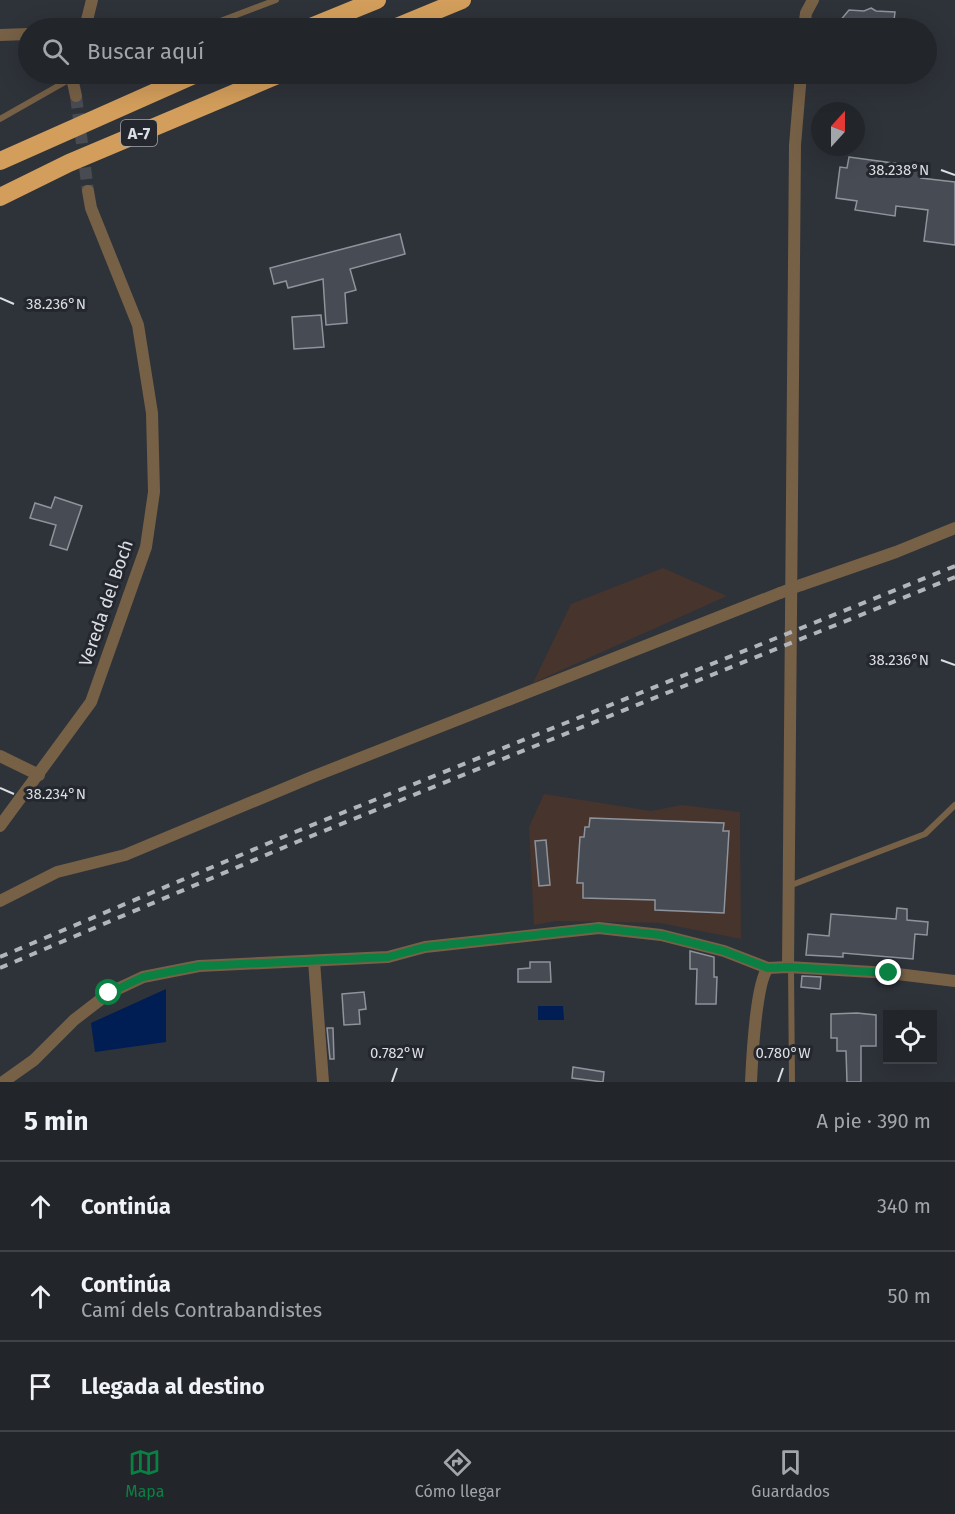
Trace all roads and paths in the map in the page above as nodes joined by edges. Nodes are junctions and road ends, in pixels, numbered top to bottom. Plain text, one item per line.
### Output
1 (92, 0) edge
2 (276, 0) edge
3 (377, 0) edge
4 (462, 0) edge
5 (813, 0) edge
6 (88, 18) edge
7 (228, 18) edge
8 (333, 18) edge
9 (418, 18) edge
10 (805, 18) edge
11 (18, 34) edge
12 (0, 35) edge
13 (59, 84) edge
14 (74, 84) edge
15 (173, 84) edge
16 (257, 84) edge
17 (800, 84) edge
18 (76, 96) tunnel mouth
19 (0, 118) edge
20 (0, 161) edge
21 (88, 191) tunnel mouth
22 (0, 197) edge
23 (955, 528) edge
24 (0, 756) edge
25 (39, 775) junction
26 (955, 805) edge
27 (0, 826) edge
28 (789, 886) junction
29 (0, 901) edge
30 (314, 961) junction
31 (789, 967) junction
32 (768, 968) junction
33 (955, 981) edge
34 (3, 1082) edge
35 (323, 1082) edge
36 (751, 1082) edge
37 (792, 1082) edge

1 - 6 street
2 - 7 lane
3 - 8 highway
4 - 9 highway
5 - 10 street
11 - 12 street
13 - 19 lane
14 - 18 street
15 - 20 highway, A-7
16 - 22 highway, A-7
17 - 28 street
21 - 25 street, Vereda del Boch
23 - 29 street, bridge
24 - 25 street
25 - 27 street, Vereda del Boch
26 - 28 lane
28 - 31 street
30 - 32 street
30 - 34 street
30 - 35 street
31 - 32 street
31 - 33 street
31 - 37 lane
32 - 36 street

